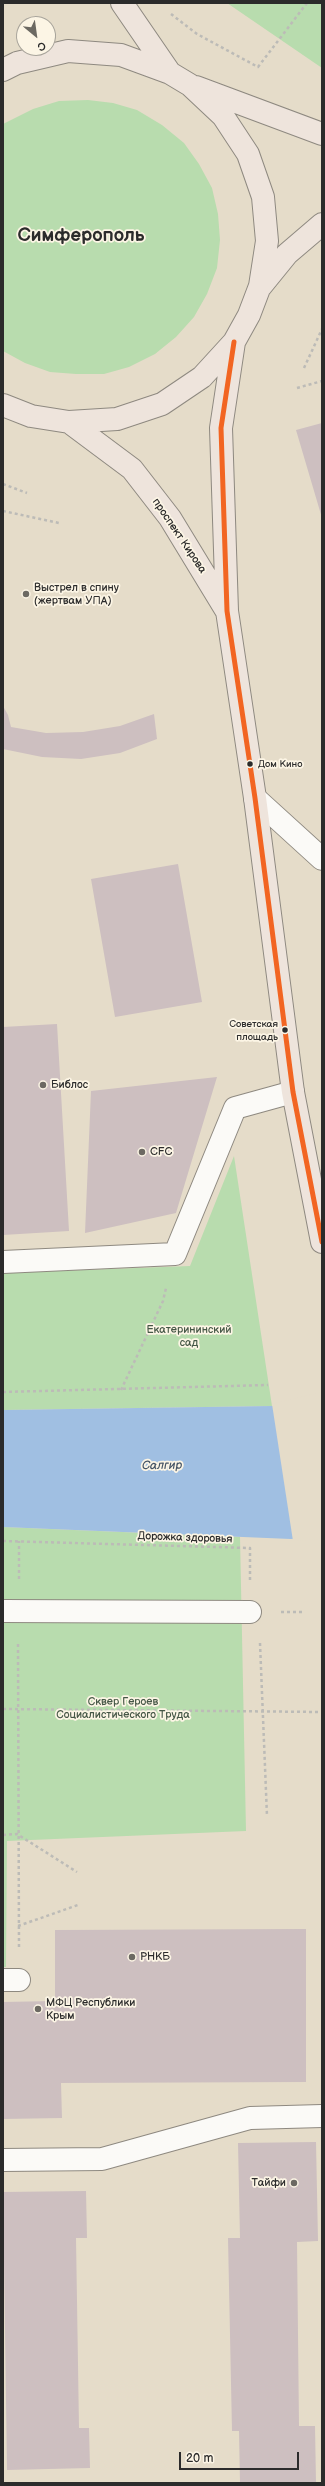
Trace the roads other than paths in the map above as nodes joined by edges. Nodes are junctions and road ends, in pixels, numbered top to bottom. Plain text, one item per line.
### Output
1 (122, 3) edge
2 (3, 70) edge
3 (170, 73) junction
4 (190, 85) junction
5 (322, 134) edge
6 (322, 224) edge
7 (260, 286) junction
8 (234, 342) junction
9 (3, 405) edge
10 (69, 422) junction
11 (227, 611) junction
12 (255, 798) junction
13 (322, 859) edge
14 (294, 1092) junction
15 (322, 1242) edge
16 (3, 1262) edge
17 (11, 1611) edge
18 (250, 1612) road end
19 (322, 2116) edge
20 (3, 2160) edge

1 - 3 main road
2 - 3 main road
3 - 4 main road
4 - 5 main road
4 - 7 main road
6 - 7 main road
7 - 8 main road
8 - 10 main road
8 - 11 main road, проспект Кирова
9 - 10 main road
10 - 11 main road, проспект Кирова
11 - 12 main road, проспект Кирова
12 - 13 street
12 - 14 main road, проспект Кирова
14 - 15 main road, проспект Кирова
14 - 16 street
17 - 18 street
19 - 20 street

